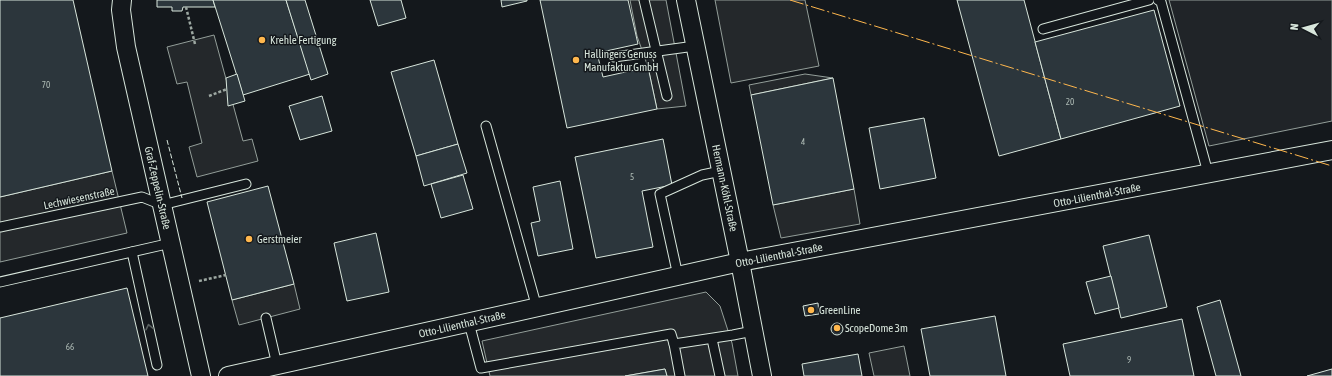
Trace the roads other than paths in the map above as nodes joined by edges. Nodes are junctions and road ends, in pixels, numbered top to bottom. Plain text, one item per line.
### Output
1 (122, 0) edge
2 (644, 0) edge
3 (686, 0) edge
4 (1149, 0) edge
5 (1158, 0) edge
6 (1043, 29) dead end
7 (695, 46) junction
8 (657, 50) junction
9 (614, 57) dead end
10 (667, 96) dead end
11 (486, 126) dead end
12 (1332, 150) edge
13 (721, 171) junction
14 (1208, 173) junction
15 (246, 184) dead end
16 (162, 204) junction
17 (0, 227) edge
18 (171, 243) junction
19 (132, 252) junction
20 (740, 262) junction
21 (678, 276) junction
22 (0, 282) edge
23 (537, 308) junction
24 (266, 318) dead end
25 (469, 323) junction
26 (753, 331) junction
27 (712, 339) junction
28 (674, 344) junction
29 (157, 365) dead end
30 (276, 365) junction
31 (201, 376) edge
32 (228, 376) edge
33 (680, 376) edge
34 (720, 376) edge
35 (762, 376) edge

1 - 16 street, Graf-Zeppelin-Straße
2 - 8 lane
3 - 7 street, Hermann-Köhl-Straße
4 - 6 lane
5 - 14 lane
7 - 8 lane
7 - 13 street, Hermann-Köhl-Straße
8 - 9 lane
8 - 10 lane
11 - 23 lane
12 - 14 street, Otto-Lilienthal-Straße
13 - 20 street, Hermann-Köhl-Straße
13 - 21 lane
14 - 20 street, Otto-Lilienthal-Straße
15 - 16 lane
16 - 17 lane, Lechwiesenstraße
16 - 18 street, Graf-Zeppelin-Straße
18 - 19 lane
18 - 31 street, Graf-Zeppelin-Straße
19 - 22 lane
29 -> 19 lane
20 - 21 street, Otto-Lilienthal-Straße
20 - 26 street, Hermann-Köhl-Straße
21 - 23 street, Otto-Lilienthal-Straße
23 - 25 street, Otto-Lilienthal-Straße
24 - 30 lane
25 - 28 lane
25 - 30 street, Otto-Lilienthal-Straße
26 - 27 lane
26 - 35 street, Hermann-Köhl-Straße
27 - 28 lane
27 - 34 lane
28 - 33 lane
30 - 32 street, Otto-Lilienthal-Straße

